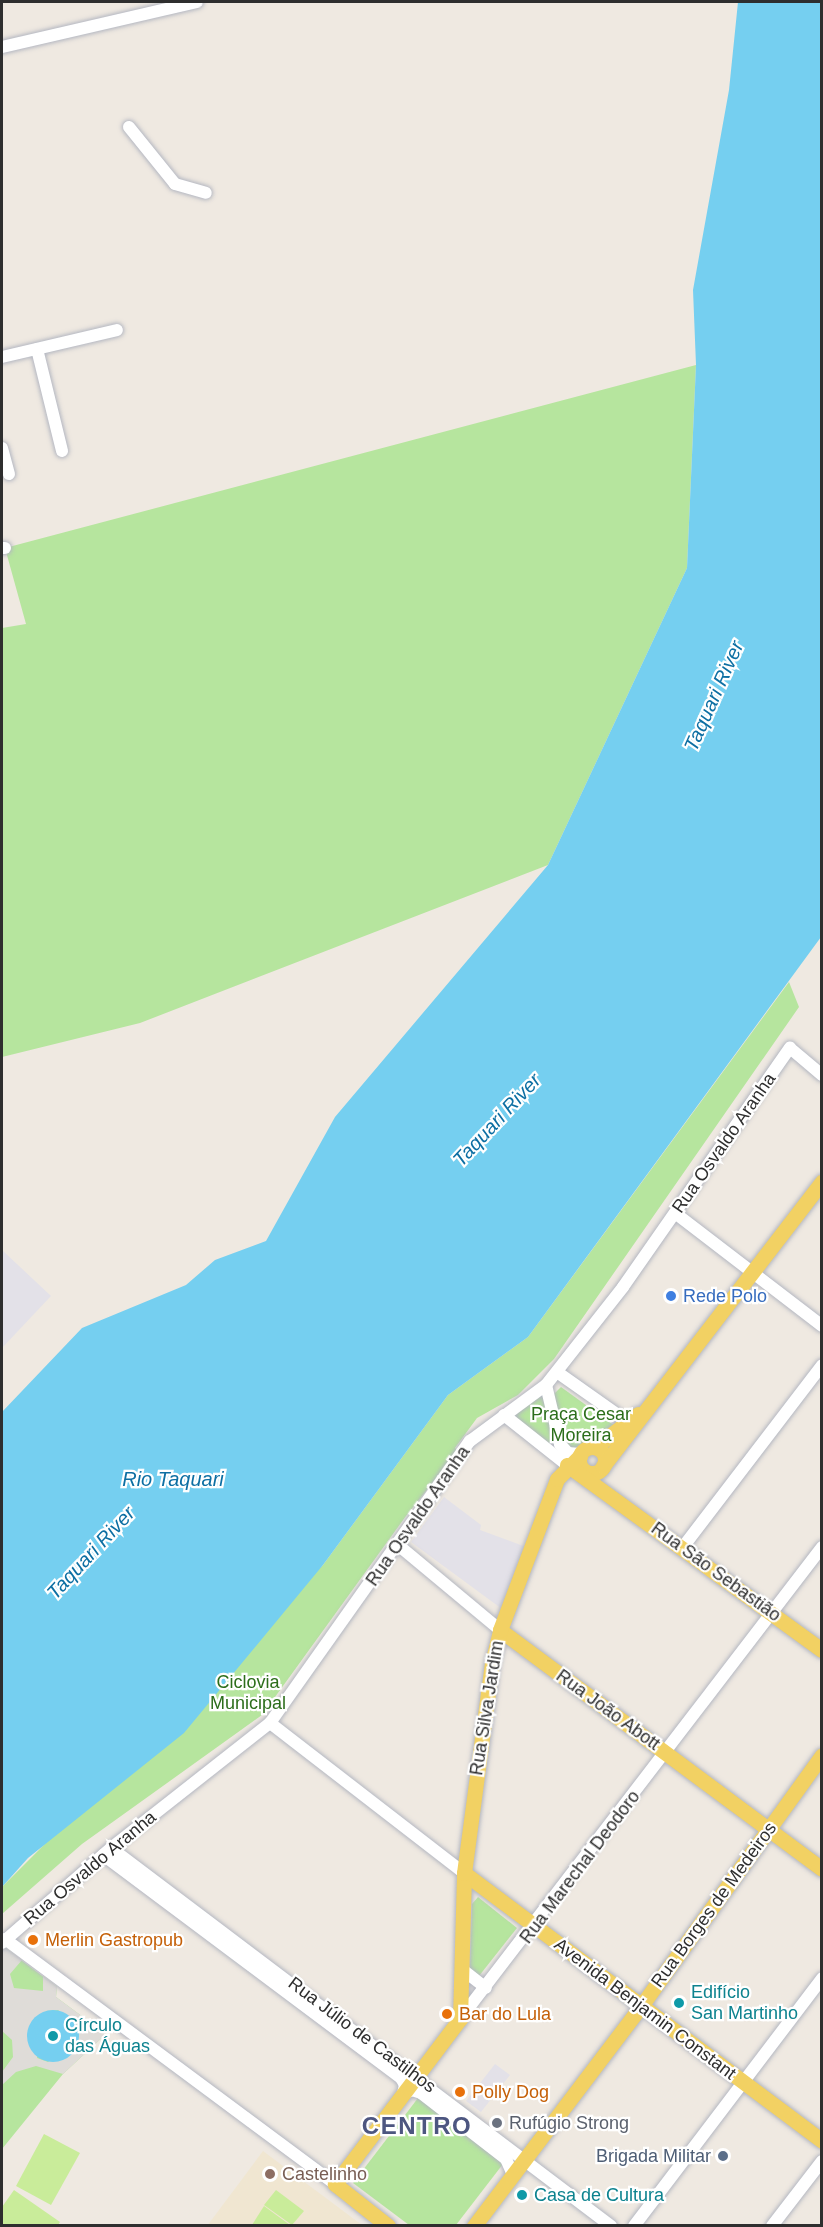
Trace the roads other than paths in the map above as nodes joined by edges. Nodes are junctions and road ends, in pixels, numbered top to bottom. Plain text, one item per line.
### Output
1 (197, 2) edge
2 (2, 47) edge
3 (129, 127) dead end
4 (206, 193) dead end
5 (117, 330) dead end
6 (37, 348) junction
7 (2, 357) edge
8 (2, 448) edge
9 (62, 451) dead end
10 (9, 474) dead end
11 (822, 1075) edge
12 (822, 1182) edge
13 (675, 1213) junction
14 (750, 1272) junction
15 (822, 1326) edge
16 (822, 1365) edge
17 (557, 1371) junction
18 (546, 1385) junction
19 (650, 1405) junction
20 (504, 1415) junction
21 (627, 1422) junction
22 (580, 1456) junction
23 (592, 1470) junction
24 (553, 1492) junction
25 (610, 1495) junction
26 (398, 1545) junction
27 (683, 1547) junction
28 (822, 1547) edge
29 (772, 1611) junction
30 (500, 1630) junction
31 (822, 1650) edge
32 (270, 1723) junction
33 (666, 1752) junction
34 (822, 1755) edge
35 (768, 1829) junction
36 (107, 1851) junction
37 (822, 1869) edge
38 (469, 1872) junction
39 (535, 1927) junction
40 (3, 1941) edge
41 (463, 1970) junction
42 (822, 1978) edge
43 (486, 1988) junction
44 (641, 2006) junction
45 (460, 2019) junction
46 (359, 2039) junction
47 (418, 2077) junction
48 (743, 2082) junction
49 (403, 2094) junction
50 (822, 2141) edge
51 (525, 2160) junction
52 (822, 2161) edge
53 (513, 2175) junction
54 (335, 2184) junction
55 (388, 2226) edge
56 (474, 2226) edge
57 (611, 2226) edge
58 (634, 2226) edge
59 (772, 2226) edge

1 - 2 street
3 - 4 street
5 - 6 street
6 - 7 street
6 - 9 street
8 - 10 street
11 - 13 street, Rua Osvaldo Aranha
12 - 14 main road
13 - 14 street
13 - 17 street, Rua Osvaldo Aranha
14 - 15 street
14 - 19 main road
16 - 27 street
17 - 18 street, Rua Osvaldo Aranha
17 - 21 street
18 - 20 street, Rua Osvaldo Aranha
18 - 22 street
19 - 21 main road
19 - 23 main road
20 - 22 street
20 - 26 street, Rua Osvaldo Aranha
21 - 22 main road
22 - 23 main road
22 - 23 main road
22 - 24 main road, Rua Silva Jardim
23 - 24 main road
23 - 25 main road
23 - 25 main road, Rua São Sebastião
24 - 30 main road, Rua Silva Jardim
25 - 27 main road, Rua São Sebastião
26 - 30 street, Rua João Abott
26 - 32 street, Rua Osvaldo Aranha
27 - 29 main road, Rua São Sebastião
28 - 29 street, Rua Marechal Deodoro
29 - 31 main road, Rua São Sebastião
29 - 33 street, Rua Marechal Deodoro
30 - 33 main road, Rua João Abott
30 - 38 main road, Rua Silva Jardim
32 - 36 street, Rua Osvaldo Aranha
32 - 38 street, Avenida Benjamin Constant
33 - 35 main road, Rua João Abott
33 - 39 street, Rua Marechal Deodoro
34 - 35 main road, Rua Borges de Medeiros
35 - 37 main road, Rua João Abott
35 - 44 main road, Rua Borges de Medeiros
36 - 40 street, Rua Osvaldo Aranha
36 - 46 street, Rua Júlio de Castilhos
38 - 39 main road, Avenida Benjamin Constant
38 - 41 main road, Rua Silva Jardim
39 - 43 street, Rua Marechal Deodoro
39 - 44 main road, Avenida Benjamin Constant
40 - 54 street
41 - 43 street
41 - 45 main road, Rua Silva Jardim
42 - 48 street
43 - 45 street, Rua Marechal Deodoro
44 - 48 main road, Avenida Benjamin Constant
44 - 51 main road, Rua Borges de Medeiros
45 - 47 main road, Rua Marechal Deodoro
46 - 47 street, Rua Júlio de Castilhos
46 - 49 street, Rua Júlio de Castilhos
47 - 49 main road, Rua Marechal Deodoro
47 - 51 street, Rua Júlio de Castilhos
48 - 50 main road, Avenida Benjamin Constant
48 - 58 street
49 - 53 street, Rua Júlio de Castilhos
49 - 54 main road, Rua Marechal Deodoro
51 - 53 main road, Rua Borges de Medeiros
51 - 57 street, Rua Júlio de Castilhos
52 - 59 street
53 - 56 main road, Rua Borges de Medeiros
54 - 55 main road

